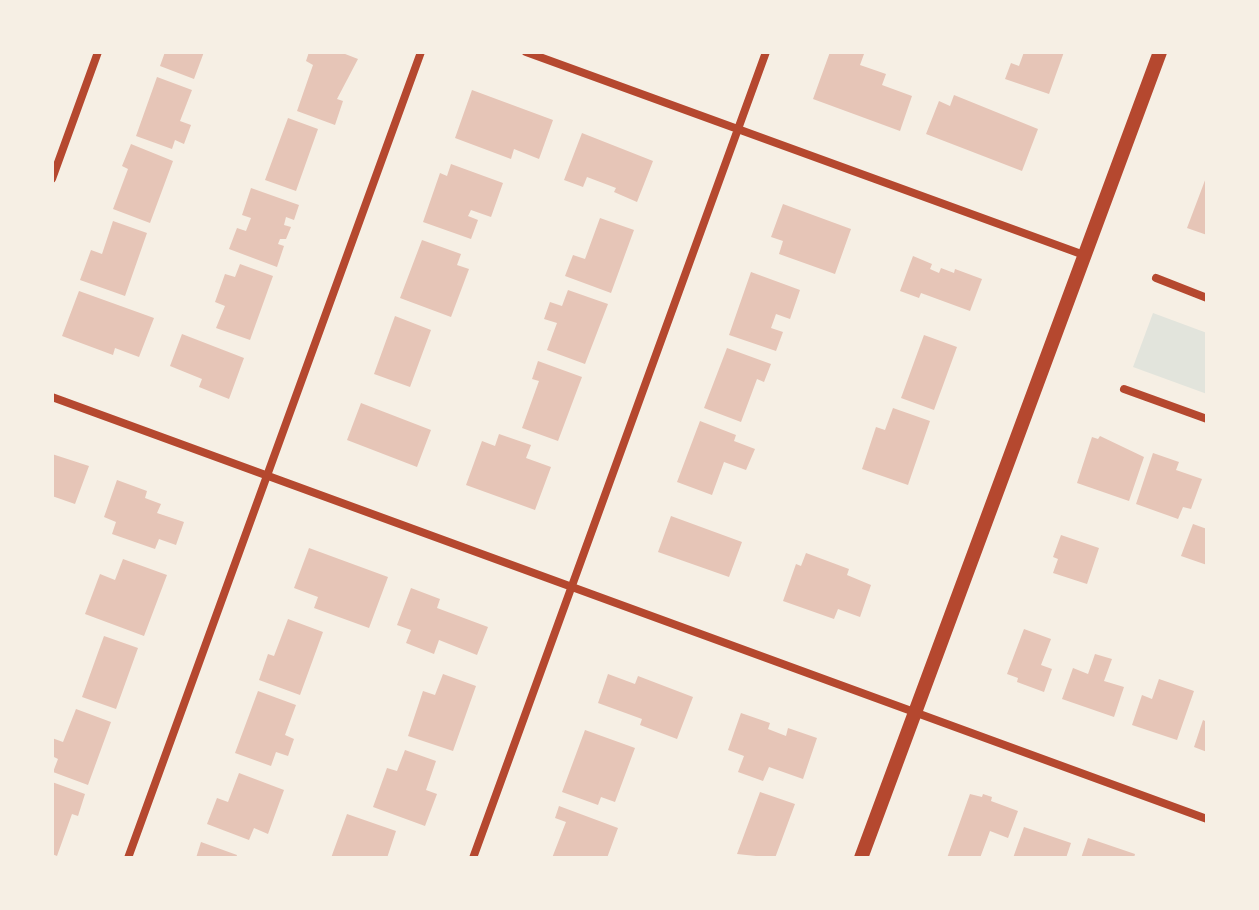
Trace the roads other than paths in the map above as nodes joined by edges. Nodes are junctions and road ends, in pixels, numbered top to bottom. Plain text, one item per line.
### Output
1 (98, 52) edge
2 (421, 52) edge
3 (526, 52) edge
4 (766, 52) edge
5 (1160, 52) edge
6 (739, 129) junction
7 (52, 179) edge
8 (1084, 255) junction
9 (1156, 278) dead end
10 (1207, 298) edge
11 (1124, 389) dead end
12 (52, 397) edge
13 (1207, 419) edge
14 (267, 475) junction
15 (571, 586) junction
16 (913, 712) junction
17 (1207, 819) edge
18 (128, 858) edge
19 (473, 858) edge
20 (861, 858) edge

1 - 7 street
2 - 14 street
3 - 6 street
4 - 6 street
5 - 8 street
6 - 8 street
6 - 15 street
8 - 16 street
9 - 10 street
11 - 13 street
12 - 14 street
14 - 15 street
14 - 18 street
15 - 16 street
15 - 19 street
16 - 17 street
16 - 20 street

